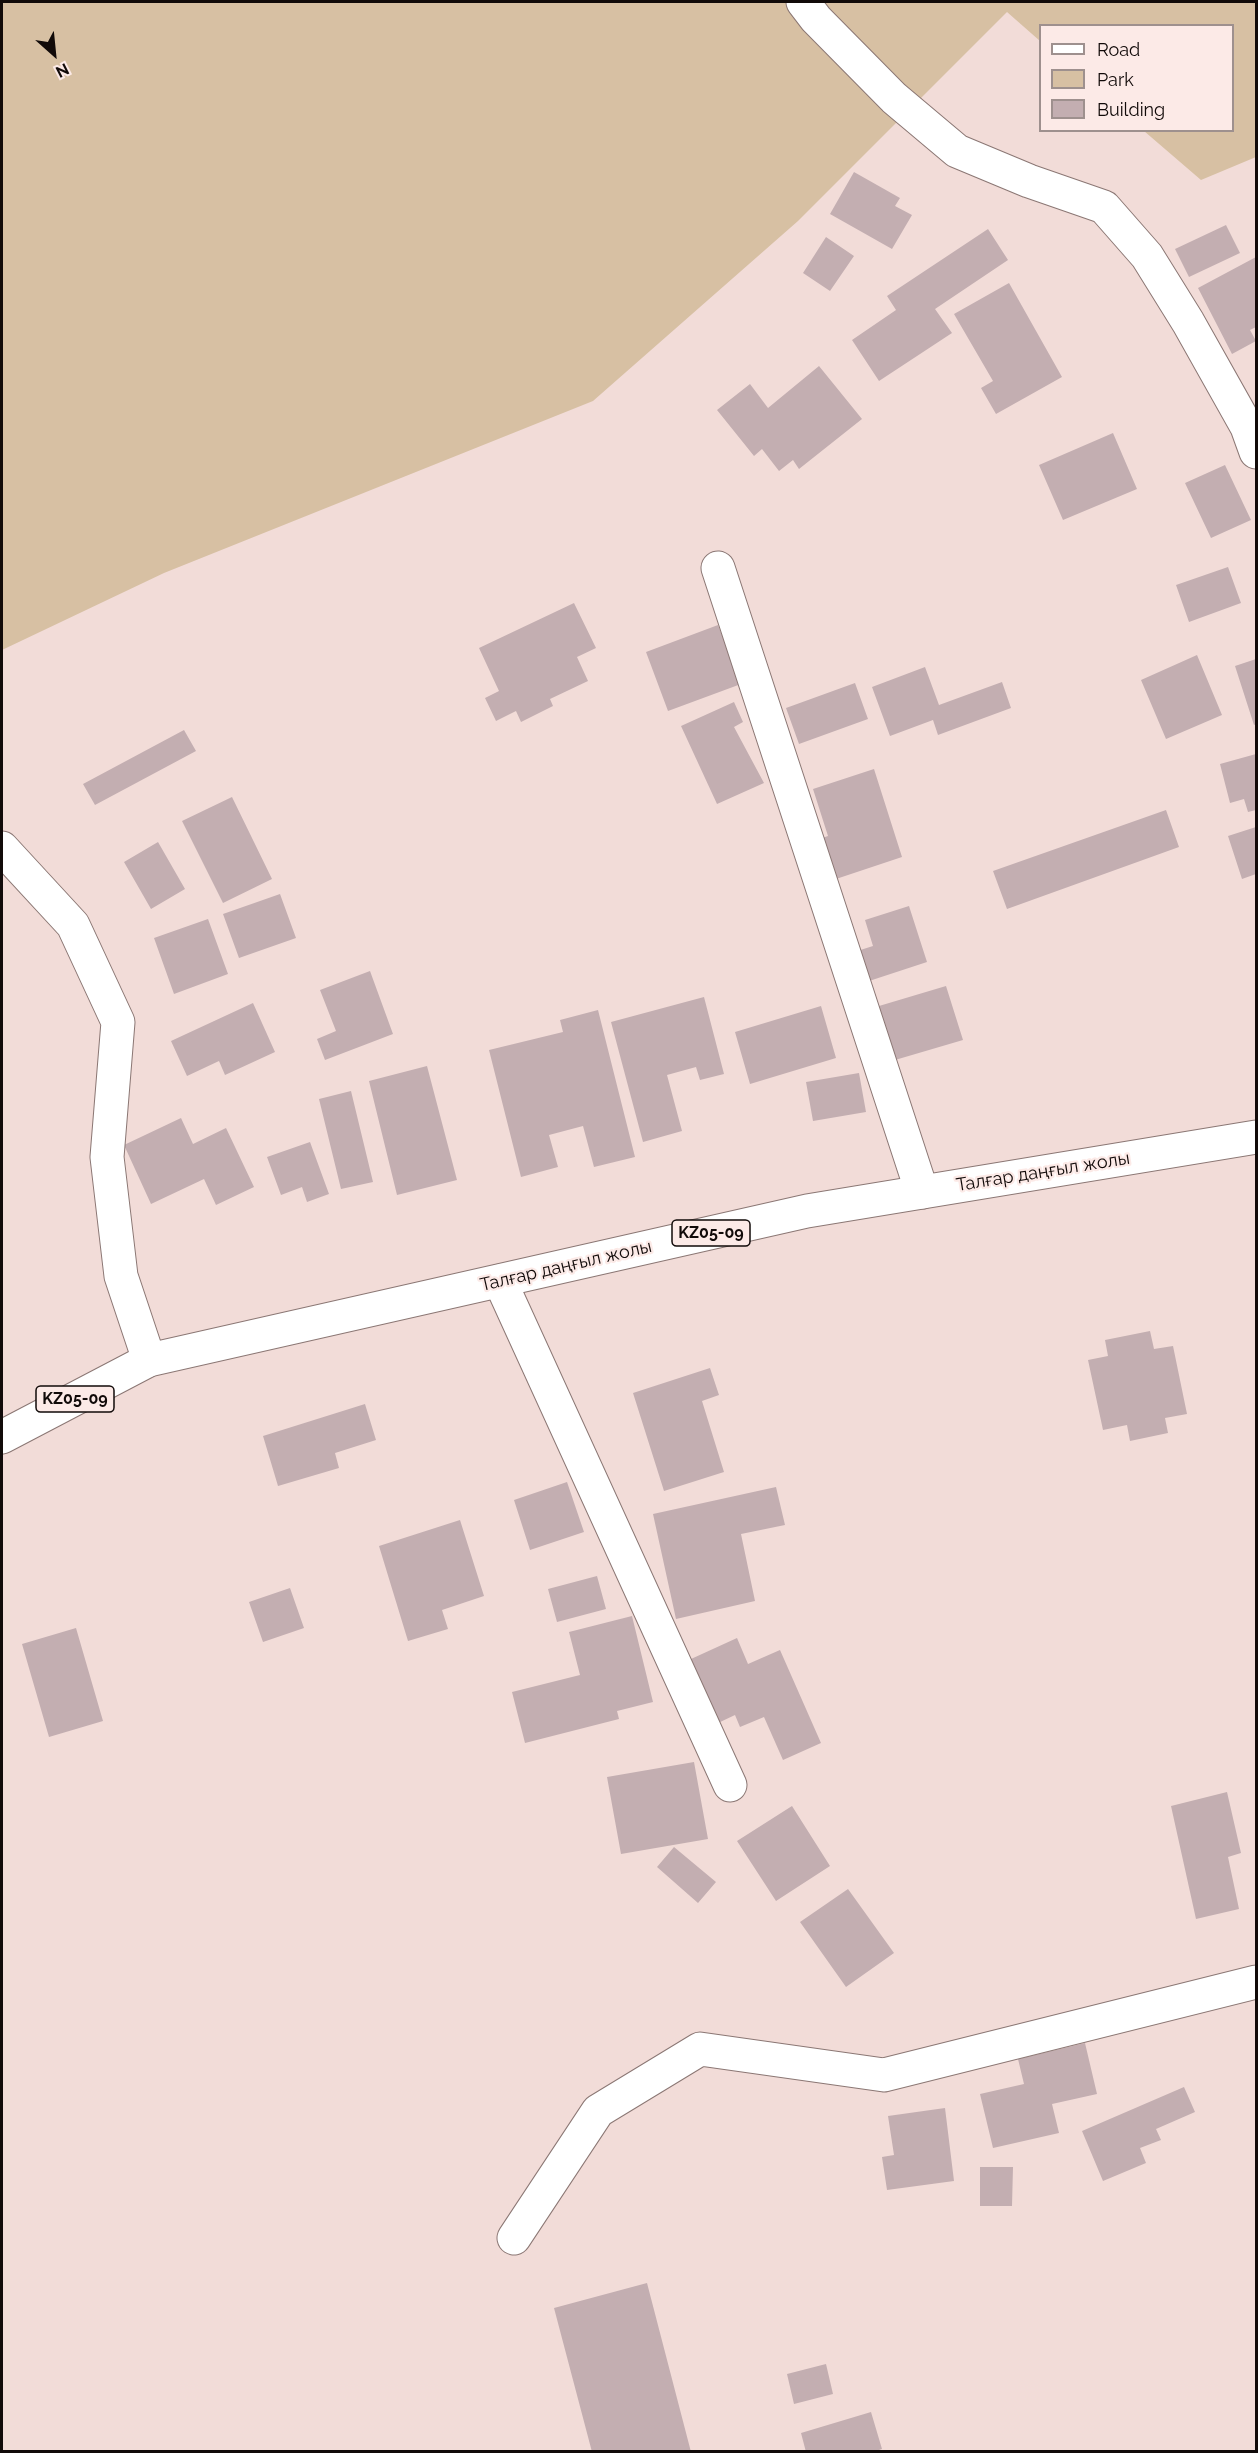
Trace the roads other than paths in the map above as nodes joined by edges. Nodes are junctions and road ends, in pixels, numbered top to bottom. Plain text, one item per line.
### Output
1 (803, 2) edge
2 (1257, 452) edge
3 (718, 568) dead end
4 (2, 848) edge
5 (1257, 1137) edge
6 (922, 1192) junction
7 (500, 1281) junction
8 (149, 1360) junction
9 (2, 1437) edge
10 (730, 1785) dead end
11 (1257, 1982) edge
12 (514, 2238) dead end

1 - 2 street
3 - 6 street
4 - 8 street
5 - 6 street, Талғар даңғыл жолы / KZ05-09
6 - 7 street, Талғар даңғыл жолы / KZ05-09
7 - 8 street, Талғар даңғыл жолы / KZ05-09
7 - 10 street
8 - 9 street, Талғар даңғыл жолы / KZ05-09
11 - 12 street

